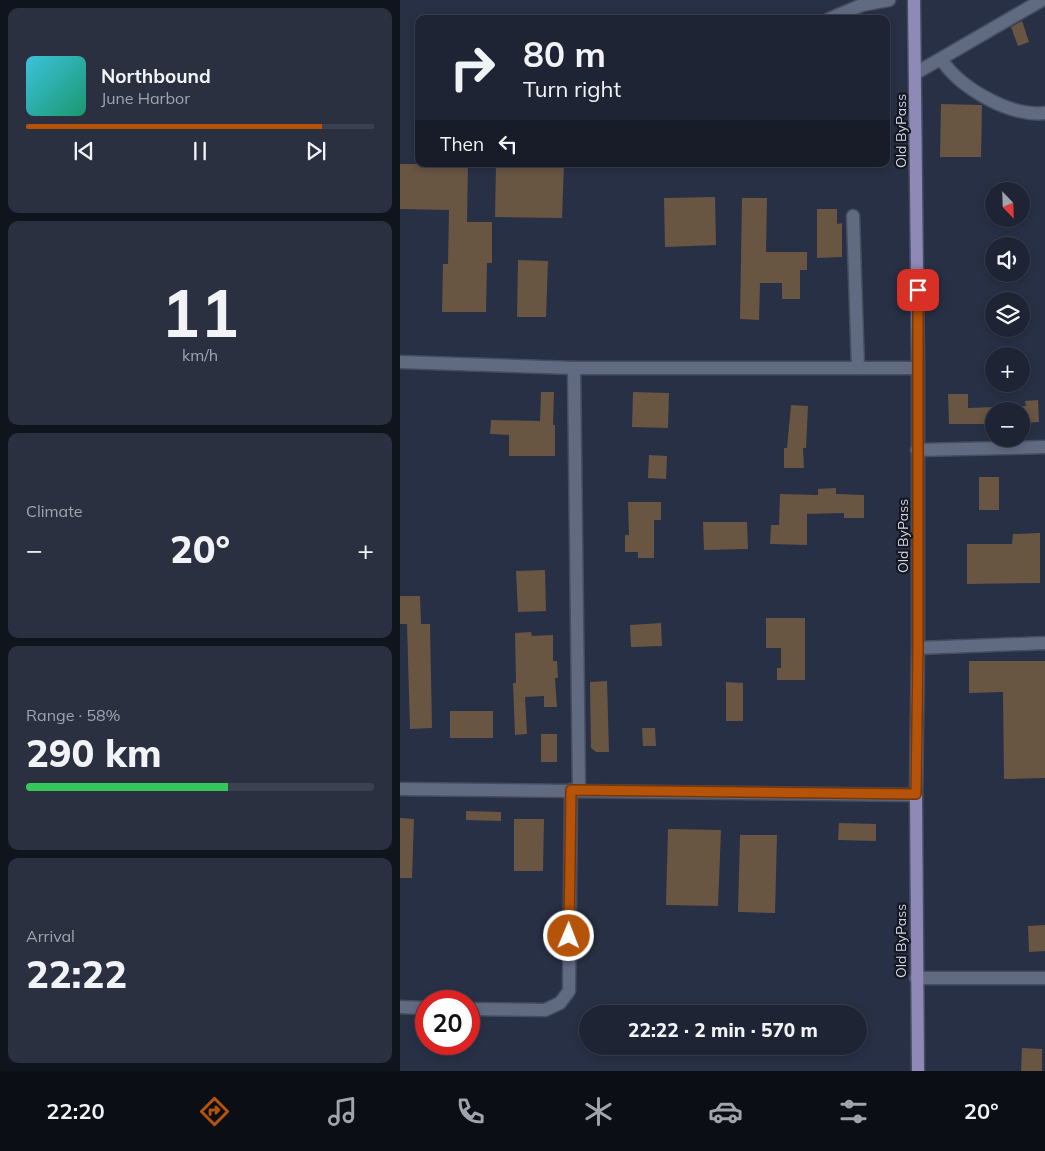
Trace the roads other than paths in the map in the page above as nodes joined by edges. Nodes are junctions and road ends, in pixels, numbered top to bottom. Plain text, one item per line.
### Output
1 (889, 0) edge
2 (914, 0) edge
3 (1042, 0) edge
4 (838, 15) edge
5 (941, 59) junction
6 (916, 73) junction
7 (1045, 114) edge
8 (853, 216) dead end
9 (400, 362) edge
10 (574, 368) junction
11 (858, 368) junction
12 (918, 368) junction
13 (1045, 447) edge
14 (917, 450) junction
15 (1045, 643) edge
16 (918, 648) junction
17 (400, 789) edge
18 (575, 790) junction
19 (916, 794) junction
20 (916, 978) junction
21 (1045, 978) edge
22 (400, 1007) edge
23 (415, 1008) edge
24 (480, 1008) edge
25 (918, 1071) edge

1 - 4 street
2 - 6 main road, Old ByPass
3 - 5 street
5 - 6 street
5 - 7 street
6 - 12 main road, Old ByPass
8 - 11 street
9 - 10 street
10 - 11 street
10 - 18 street
11 - 12 street
12 - 14 main road, Old ByPass
13 - 14 street
14 - 16 main road, Old ByPass
15 - 16 street
16 - 19 main road, Old ByPass
17 - 18 street
18 - 19 street
18 - 24 street
19 - 20 main road, Old ByPass
20 - 21 street
20 - 25 main road, Old ByPass
22 - 23 street

